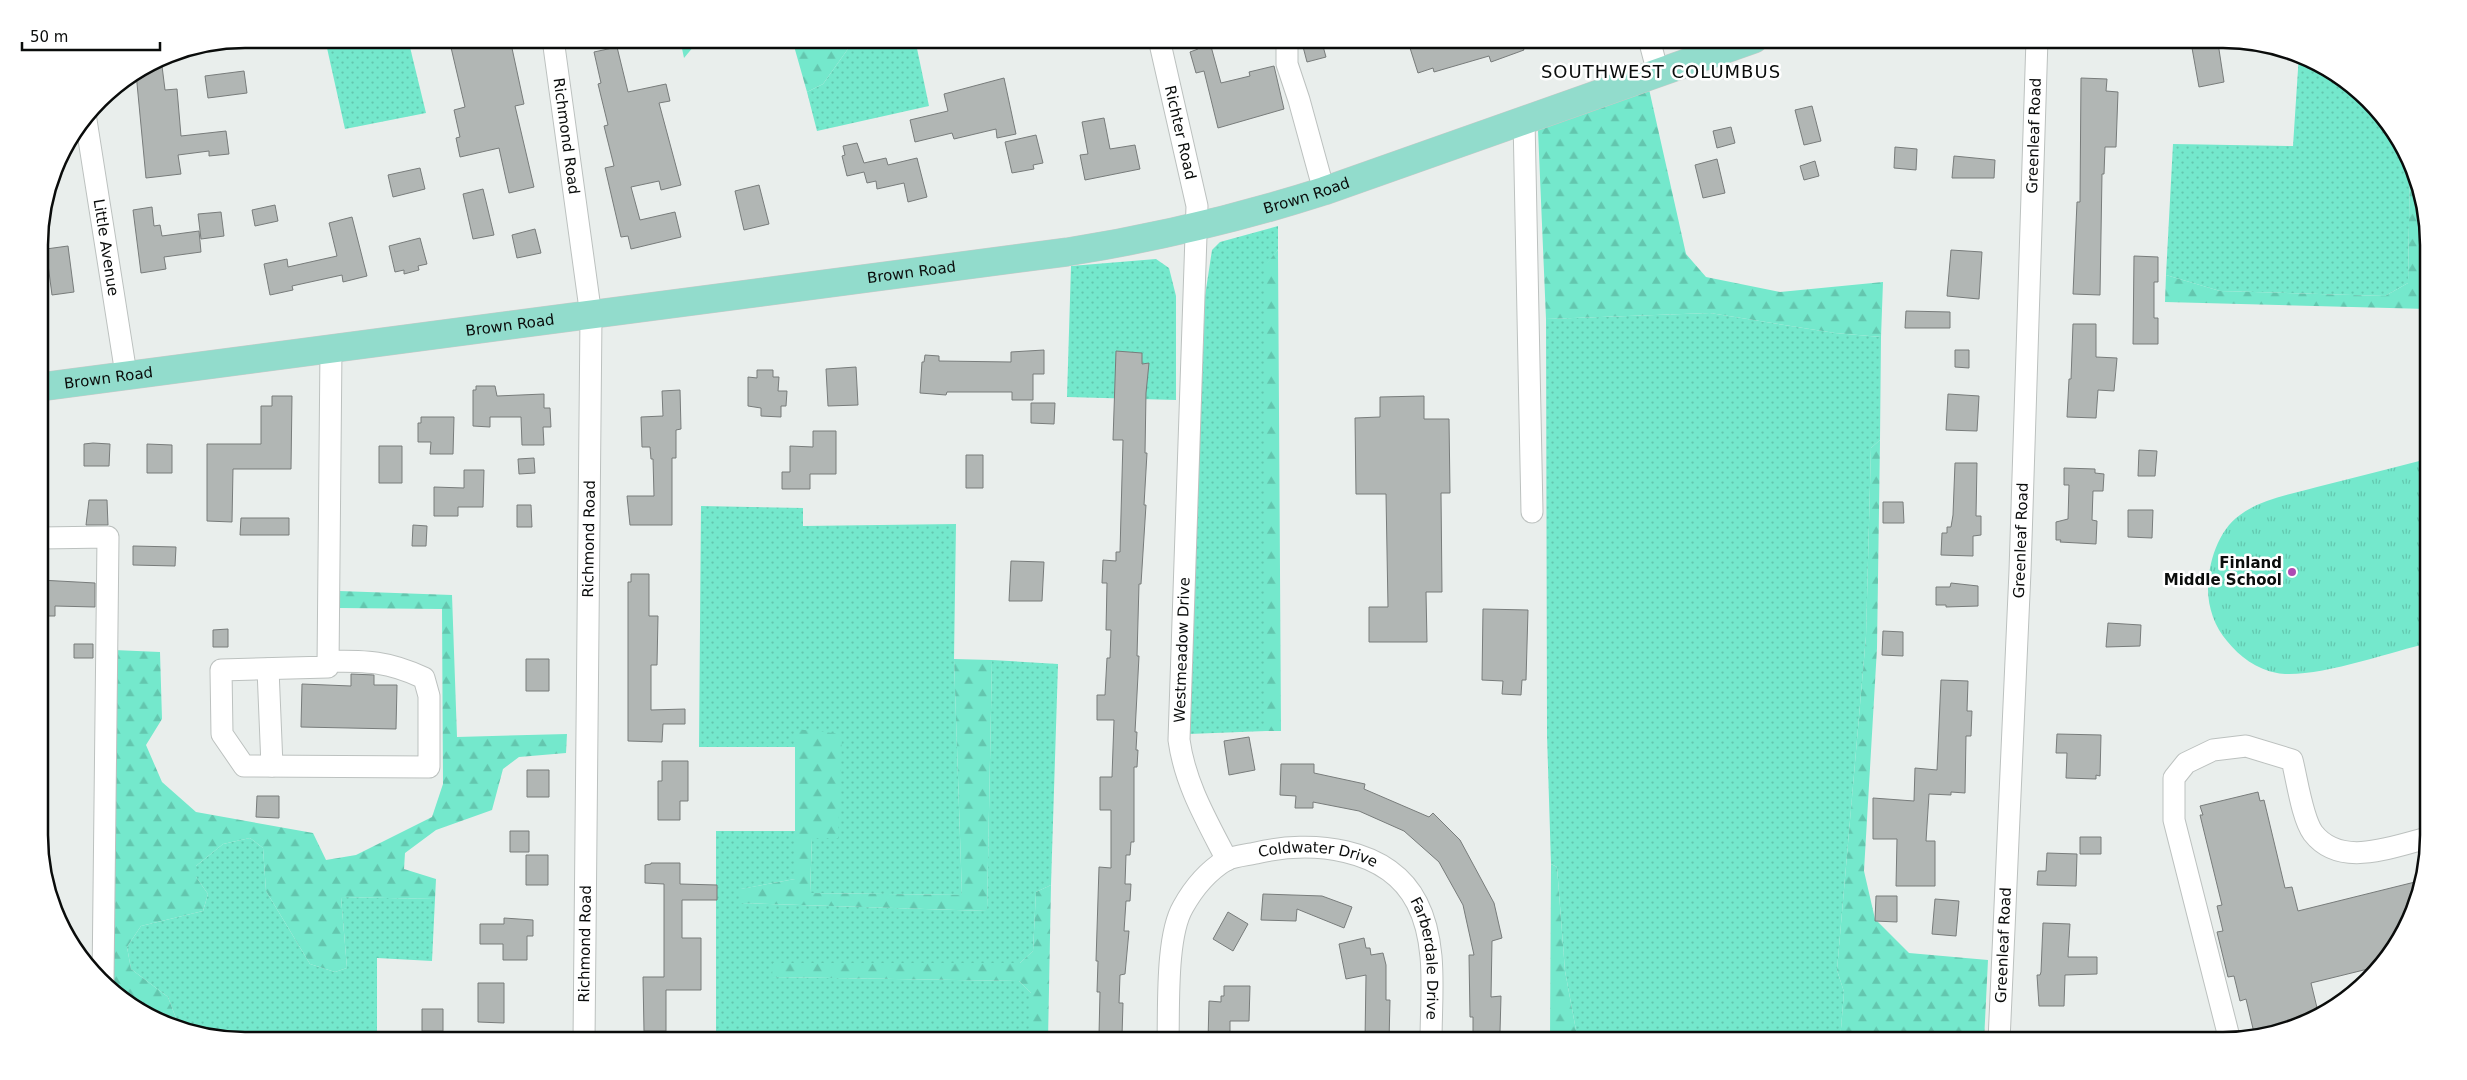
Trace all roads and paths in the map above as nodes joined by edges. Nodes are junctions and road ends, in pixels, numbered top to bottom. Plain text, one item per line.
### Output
1 (554, 48) edge
2 (1161, 48) edge
3 (1286, 48) edge
4 (1651, 48) edge
5 (1728, 48) edge
6 (2038, 48) edge
7 (1658, 72) junction
8 (1524, 119) junction
9 (87, 126) edge
10 (1324, 191) junction
11 (1197, 228) junction
12 (591, 316) junction
13 (331, 348) junction
14 (126, 374) junction
15 (48, 386) edge
16 (1532, 512) dead end
17 (48, 538) edge
18 (328, 661) junction
19 (268, 669) junction
20 (272, 766) junction
21 (2420, 840) edge
22 (1227, 860) junction
23 (1401, 881) joint
24 (103, 973) edge
25 (584, 1032) edge
26 (1168, 1032) edge
27 (1431, 1032) edge
28 (1999, 1032) edge
29 (2228, 1032) edge

1 - 12 street, Richmond Road
2 - 11 street, Richter Road
3 - 10 street
4 - 7 street
5 - 7 main road, Brown Road
6 - 28 street, Greenleaf Road
7 - 8 main road, Brown Road
8 - 10 main road, Brown Road
8 - 16 street
9 - 14 street, Little Avenue
10 - 11 main road, Brown Road
11 - 12 main road, Brown Road
11 - 22 street, Westmeadow Drive
12 - 13 main road, Brown Road
12 - 25 street, Richmond Road
13 - 14 main road, Brown Road
13 - 18 street
14 - 15 main road, Brown Road
17 - 24 street
18 - 19 street
18 - 20 street
19 - 20 street
19 - 20 street
21 - 29 street
22 - 23 street, Coldwater Drive
22 - 26 street
23 - 27 street, Farberdale Drive

